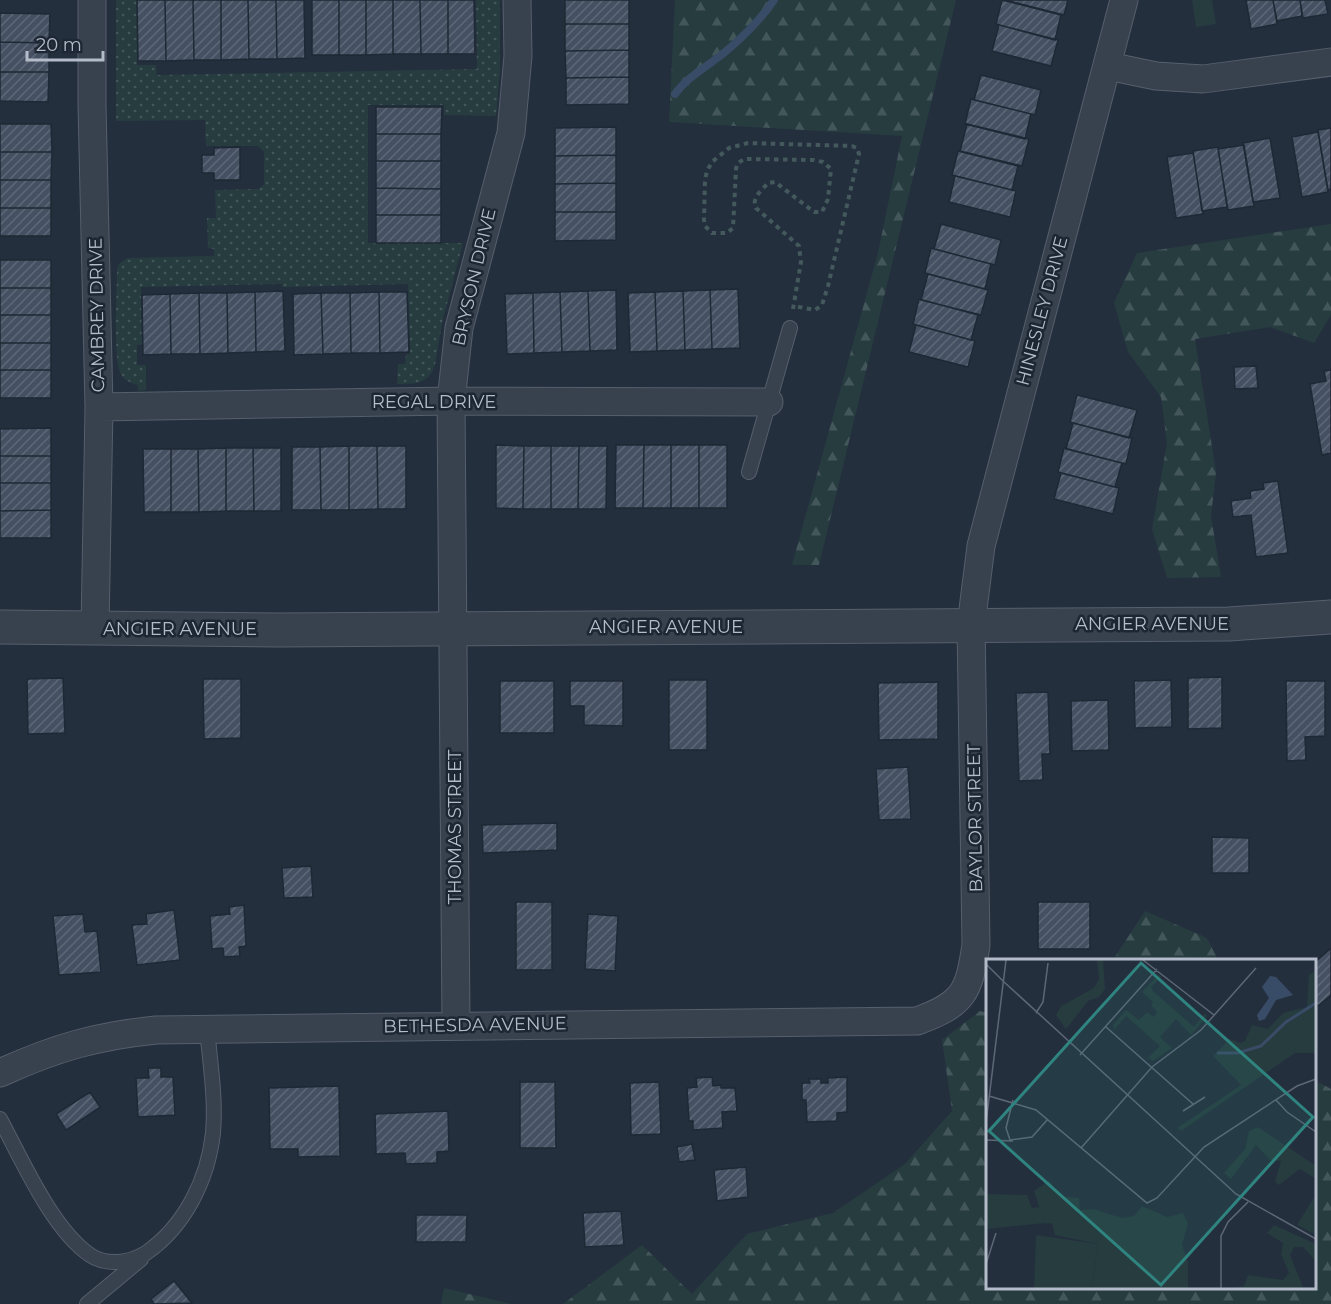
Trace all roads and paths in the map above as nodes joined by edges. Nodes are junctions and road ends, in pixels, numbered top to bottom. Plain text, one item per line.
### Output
1 (92, 0) edge
2 (517, 0) edge
3 (1124, 0) edge
4 (1331, 62) edge
5 (1108, 66) junction
6 (794, 306) junction
7 (790, 328) joint
8 (451, 401) junction
9 (769, 402) junction
10 (99, 407) junction
11 (749, 472) dead end
12 (1331, 618) edge
13 (971, 625) junction
14 (0, 627) edge
15 (454, 628) junction
16 (95, 629) junction
17 (952, 1004) joint
18 (456, 1026) junction
19 (207, 1028) junction
20 (0, 1073) edge
21 (0, 1119) edge
22 (159, 1244) junction
23 (87, 1304) edge

1 - 10 street, CAMBREY DRIVE
2 - 8 street, BRYSON DRIVE
3 - 5 street, HINESLEY DRIVE
4 - 5 street
5 - 13 street, HINESLEY DRIVE
6 - 6 path
6 - 7 path
7 - 9 lane
8 - 9 street, REGAL DRIVE
8 - 10 street, REGAL DRIVE
8 - 15 street, BRYSON DRIVE
9 - 11 lane
10 - 16 street, CAMBREY DRIVE
12 - 13 street, ANGIER AVENUE
13 - 15 street, ANGIER AVENUE
13 - 17 street, BAYLOR STREET
14 - 16 street, ANGIER AVENUE
15 - 16 street, ANGIER AVENUE
15 - 18 street, THOMAS STREET
17 - 18 street, BETHESDA AVENUE
18 - 19 street, BETHESDA AVENUE
19 - 20 street, BETHESDA AVENUE
19 - 22 lane
21 - 22 lane
22 - 23 lane

